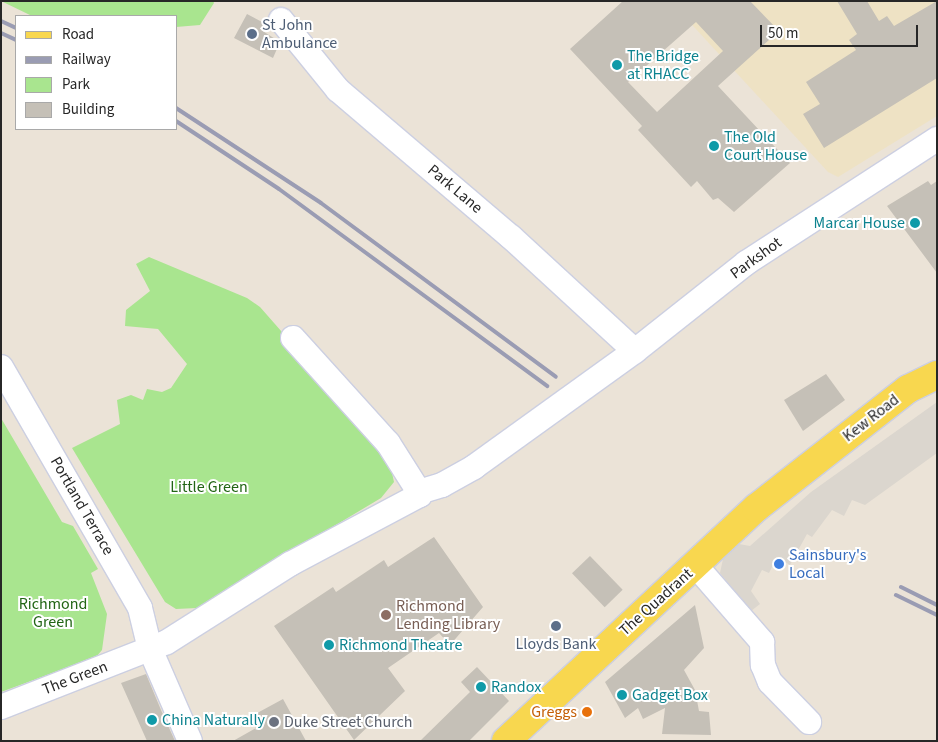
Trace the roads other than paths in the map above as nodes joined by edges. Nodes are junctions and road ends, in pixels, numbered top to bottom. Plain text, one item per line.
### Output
1 (281, 20) dead end
2 (937, 139) edge
3 (293, 338) dead end
4 (635, 351) junction
5 (1, 367) edge
6 (937, 375) edge
7 (808, 467) joint
8 (419, 492) junction
9 (696, 566) junction
10 (150, 650) junction
11 (1, 707) edge
12 (809, 722) dead end
13 (190, 741) edge
14 (506, 741) edge

1 - 4 street, Park Lane
2 - 4 street, Parkshot
3 - 8 street
4 - 8 street, Parkshot
5 - 10 street, Portland Terrace
6 - 7 main road, Kew Road
7 - 9 main road, The Quadrant
8 - 10 street
9 - 12 street
9 - 14 main road, The Quadrant
10 - 11 street, The Green
10 - 13 street, Portland Terrace

